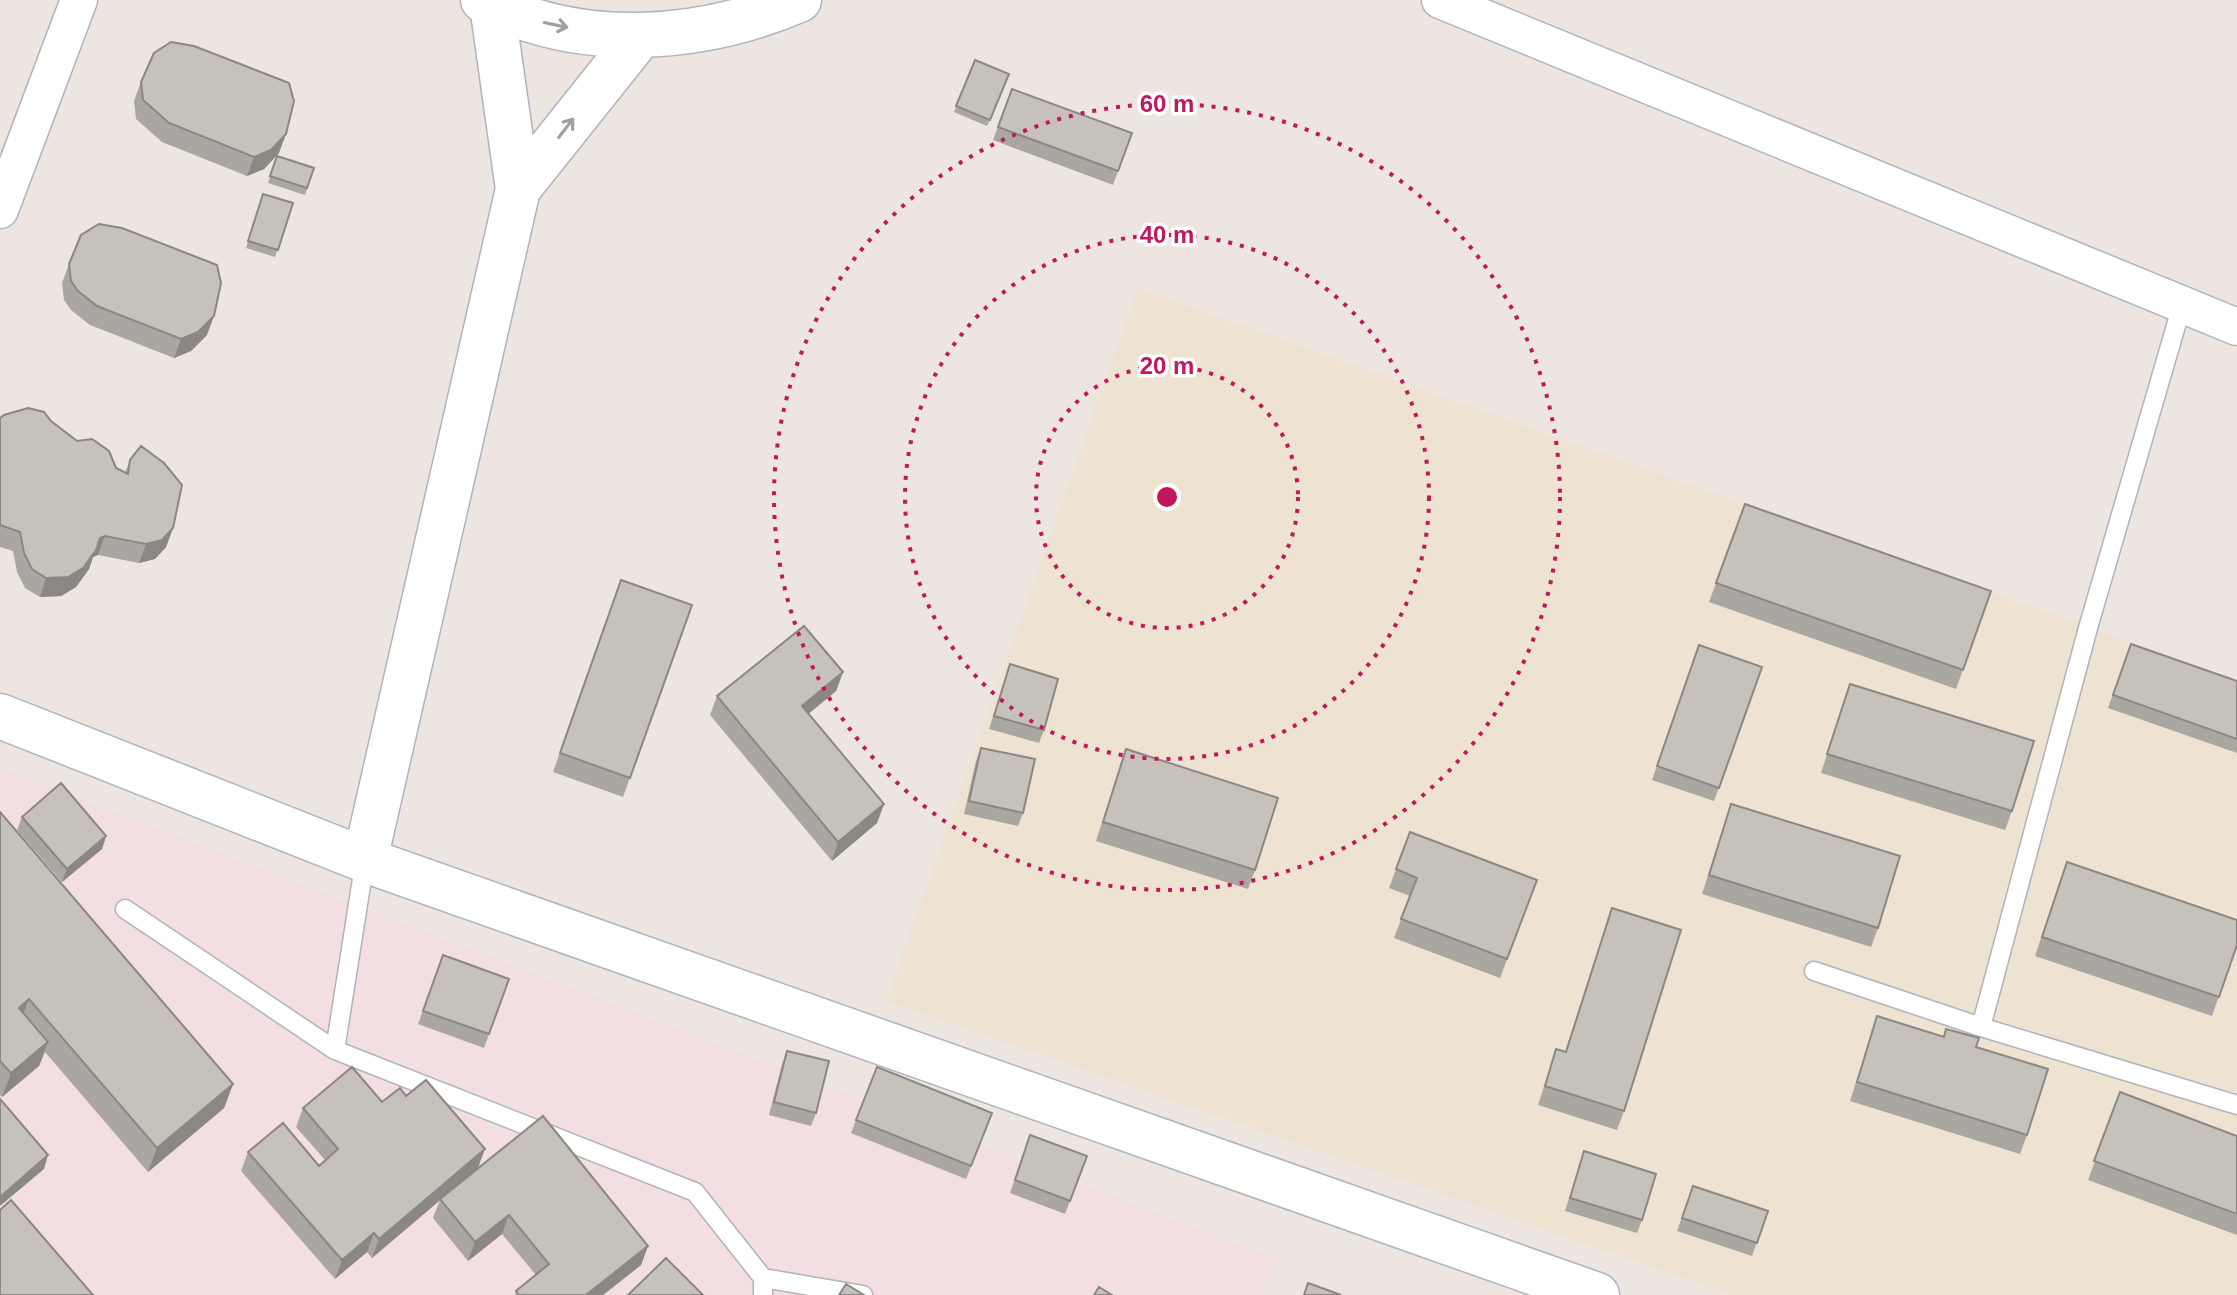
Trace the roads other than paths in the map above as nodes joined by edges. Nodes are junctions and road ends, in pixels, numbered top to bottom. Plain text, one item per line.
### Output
1 (79, 0) edge
2 (799, 0) edge
3 (1440, 0) edge
4 (487, 2) edge
5 (640, 36) junction
6 (518, 189) junction
7 (0, 210) edge
8 (2182, 305) junction
9 (2237, 327) edge
10 (0, 716) edge
11 (365, 860) junction
12 (125, 909) dead end
13 (1814, 971) dead end
14 (1981, 1027) junction
15 (335, 1050) junction
16 (2237, 1105) edge
17 (763, 1286) edge
18 (863, 1295) edge
19 (1597, 1295) edge

1 - 7 street
2 - 5 street
3 - 8 street
4 -> 5 street
4 - 6 street
6 -> 5 street
6 - 11 street
8 - 9 street
8 - 14 lane
10 - 11 street
11 - 15 lane
11 - 19 street
12 - 15 lane
13 - 14 lane
14 - 16 lane
15 - 17 lane
17 - 18 lane

